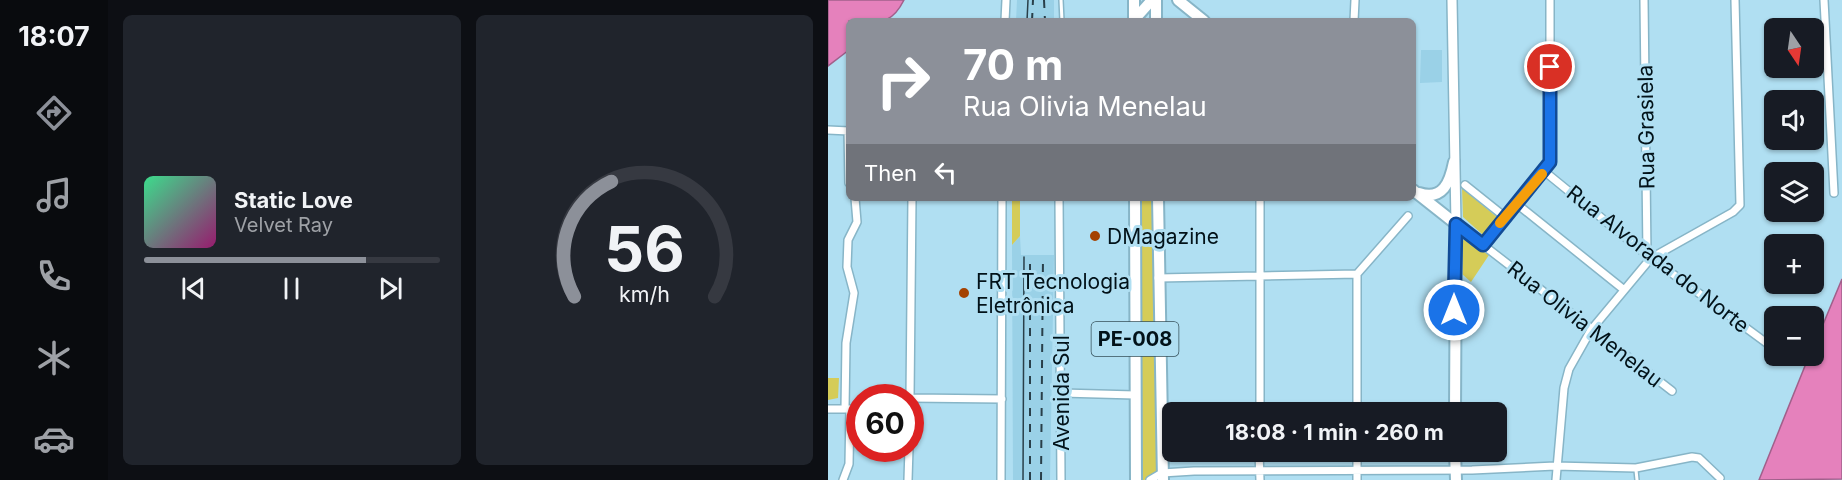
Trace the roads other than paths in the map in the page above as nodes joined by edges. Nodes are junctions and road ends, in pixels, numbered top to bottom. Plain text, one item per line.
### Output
1 (1006, 0) edge
2 (1061, 0) edge
3 (1134, 0) edge
4 (1152, 0) edge
5 (1156, 0) edge
6 (1178, 0) edge
7 (1355, 0) edge
8 (1452, 0) edge
9 (1550, 0) edge
10 (1644, 0) edge
11 (1735, 0) edge
12 (1824, 0) edge
13 (1005, 18) edge
14 (1062, 18) edge
15 (1134, 18) edge
16 (1136, 18) edge
17 (1156, 18) edge
18 (1200, 18) edge
19 (1354, 18) edge
20 (828, 130) edge
21 (846, 131) edge
22 (1454, 162) junction
23 (1545, 171) junction
24 (1465, 185) dead end
25 (1416, 192) edge
26 (1416, 193) edge
27 (1834, 193) dead end
28 (855, 201) edge
29 (912, 201) edge
30 (1002, 201) edge
31 (1059, 201) edge
32 (1135, 201) edge
33 (1158, 201) edge
34 (1260, 201) edge
35 (1517, 204) junction
36 (1408, 216) dead end
37 (1505, 218) junction
38 (1456, 224) junction
39 (1483, 245) junction
40 (1649, 256) junction
41 (1357, 274) junction
42 (1261, 276) junction
43 (1158, 278) junction
44 (1623, 289) junction
45 (1591, 330) junction
46 (1764, 341) edge
47 (847, 384) edge
48 (910, 384) edge
49 (1672, 391) dead end
50 (1062, 393) junction
51 (1135, 395) junction
52 (924, 398) edge
53 (1002, 399) junction
54 (1260, 402) edge
55 (1357, 402) edge
56 (1455, 402) edge
57 (828, 409) edge
58 (846, 409) edge
59 (849, 462) edge
60 (909, 462) edge
61 (1259, 462) edge
62 (1357, 462) edge
63 (1555, 466) junction
64 (1636, 468) junction
65 (1357, 469) junction
66 (1259, 470) junction
67 (1456, 475) edge
68 (1162, 476) edge
69 (1720, 478) dead end
70 (843, 480) edge
71 (908, 480) edge
72 (1001, 480) edge
73 (1061, 480) edge
74 (1136, 480) edge
75 (1150, 480) edge
76 (1260, 480) edge
77 (1357, 480) edge
78 (1556, 480) edge
79 (1637, 480) edge

1 - 13 street
2 - 14 lane
3 - 15 main road
4 - 16 main road
5 - 17 main road
6 - 18 main road
7 - 19 street
8 - 22 main road
9 - 23 street
10 - 40 street, Rua Grasiela
11 - 40 street
12 - 27 street
20 - 21 street
22 - 25 main road
22 - 38 main road
23 - 35 street
23 - 40 street, Rua Alvorada do Norte
24 - 37 street
26 - 38 main road, Rua Olivia Menelau
28 - 47 street
29 - 48 street
30 - 53 street
31 - 50 street, Avenida Sul
32 - 51 main road, PE-008
33 - 43 main road, PE-008
34 - 42 street
35 - 37 street
35 - 44 street
36 - 41 street
37 - 39 street
38 - 39 street, Rua Olivia Menelau
38 - 56 main road
39 - 45 street, Rua Olivia Menelau
40 - 44 street
40 - 46 street, Rua Alvorada do Norte
41 - 42 street
41 - 55 street
42 - 43 street
42 - 54 street
43 - 68 main road, PE-008
44 - 45 street
45 - 49 street, Rua Olivia Menelau
45 - 63 street
50 - 51 street
50 - 73 street, Avenida Sul
51 - 74 main road, PE-008
52 - 53 street
53 - 72 street
57 - 58 street
59 - 70 street
60 - 71 street
61 - 66 street
62 - 65 street
63 - 64 street
63 - 67 street
63 - 78 street
64 - 69 street
64 - 79 lane
65 - 66 street
65 - 67 street
65 - 77 street
66 - 68 street
66 - 76 street
68 - 75 street

